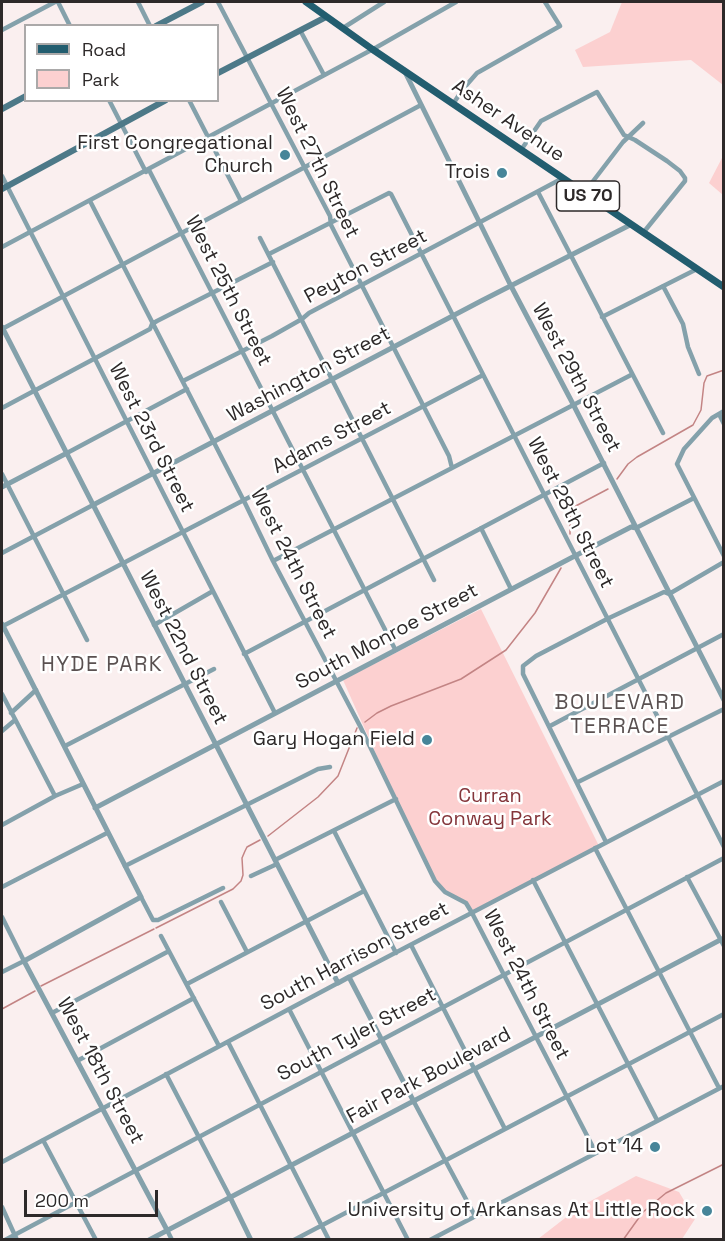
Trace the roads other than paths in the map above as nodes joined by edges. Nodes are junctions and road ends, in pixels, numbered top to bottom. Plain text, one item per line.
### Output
1 (56, 2) edge
2 (138, 2) edge
3 (202, 2) edge
4 (218, 2) edge
5 (305, 2) edge
6 (311, 2) edge
7 (384, 2) edge
8 (456, 2) edge
9 (545, 2) edge
10 (319, 12) junction
11 (326, 17) junction
12 (69, 24) edge
13 (149, 24) edge
14 (160, 24) edge
15 (343, 28) junction
16 (2, 30) edge
17 (300, 30) junction
18 (372, 50) junction
19 (247, 58) junction
20 (404, 69) junction
21 (219, 72) edge
22 (324, 75) junction
23 (24, 97) edge
24 (110, 102) edge
25 (162, 102) edge
26 (190, 102) edge
27 (271, 104) junction
28 (453, 104) junction
29 (421, 105) junction
30 (2, 109) edge
31 (643, 123) dead end
32 (122, 125) junction
33 (209, 138) junction
34 (628, 138) junction
35 (521, 150) junction
36 (304, 167) junction
37 (147, 171) junction
38 (2, 176) edge
39 (563, 178) junction
40 (4, 188) edge
41 (538, 192) junction
42 (584, 193) junction
43 (90, 201) junction
44 (241, 201) junction
45 (330, 222) junction
46 (480, 222) junction
47 (630, 225) junction
48 (30, 232) junction
49 (182, 232) junction
50 (644, 233) junction
51 (260, 238) dead end
52 (2, 247) edge
53 (269, 254) junction
54 (421, 254) junction
55 (570, 256) junction
56 (273, 262) junction
57 (122, 264) junction
58 (697, 269) junction
59 (362, 285) junction
60 (510, 286) junction
61 (663, 286) junction
62 (723, 287) edge
63 (212, 292) junction
64 (63, 296) junction
65 (453, 316) junction
66 (602, 317) junction
67 (302, 319) junction
68 (152, 324) junction
69 (2, 328) edge
70 (393, 348) junction
71 (242, 351) junction
72 (94, 358) junction
73 (699, 374) dead end
74 (483, 375) junction
75 (632, 375) junction
76 (333, 379) junction
77 (183, 381) junction
78 (187, 389) junction
79 (35, 390) junction
80 (573, 404) junction
81 (423, 406) junction
82 (2, 408) edge
83 (273, 410) junction
84 (721, 412) edge
85 (126, 421) junction
86 (723, 424) edge
87 (663, 434) dead end
88 (514, 436) junction
89 (362, 438) junction
90 (213, 441) junction
91 (67, 453) junction
92 (604, 463) junction
93 (452, 468) junction
94 (303, 470) junction
95 (2, 474) edge
96 (153, 474) junction
97 (4, 486) edge
98 (544, 495) junction
99 (694, 498) junction
100 (393, 499) junction
101 (244, 501) junction
102 (93, 505) junction
103 (481, 528) junction
104 (636, 528) junction
105 (183, 531) junction
106 (333, 531) junction
107 (33, 536) junction
108 (2, 553) edge
109 (574, 556) junction
110 (723, 556) edge
111 (423, 558) junction
112 (273, 561) junction
113 (123, 562) junction
114 (723, 562) edge
115 (434, 580) dead end
116 (511, 589) junction
117 (213, 591) junction
118 (364, 591) junction
119 (63, 594) junction
120 (669, 594) junction
121 (607, 619) junction
122 (304, 622) junction
123 (2, 625) edge
124 (154, 625) junction
125 (723, 634) edge
126 (87, 640) dead end
127 (698, 649) junction
128 (395, 650) junction
129 (244, 654) junction
130 (214, 669) dead end
131 (638, 679) junction
132 (336, 681) junction
133 (185, 684) junction
134 (36, 690) junction
135 (2, 694) edge
136 (723, 700) edge
137 (723, 709) edge
138 (11, 713) junction
139 (275, 713) junction
140 (15, 720) junction
141 (550, 726) junction
142 (2, 731) edge
143 (667, 737) junction
144 (216, 745) junction
145 (64, 746) junction
146 (330, 767) dead end
147 (723, 781) edge
148 (578, 782) junction
149 (83, 784) junction
150 (696, 795) junction
151 (55, 796) junction
152 (396, 799) junction
153 (246, 804) junction
154 (95, 808) junction
155 (2, 825) edge
156 (334, 831) junction
157 (107, 833) junction
158 (606, 842) junction
159 (723, 847) edge
160 (595, 848) junction
161 (723, 858) edge
162 (276, 862) junction
163 (124, 866) junction
164 (251, 876) dead end
165 (687, 877) junction
166 (533, 880) junction
167 (2, 887) edge
168 (223, 888) dead end
169 (364, 891) junction
170 (141, 897) junction
171 (221, 902) dead end
172 (626, 909) junction
173 (472, 913) junction
174 (2, 917) edge
175 (306, 921) junction
176 (161, 936) dead end
177 (722, 939) edge
178 (565, 942) junction
179 (411, 945) junction
180 (723, 946) edge
181 (169, 951) junction
182 (247, 952) junction
183 (396, 953) junction
184 (24, 961) junction
185 (2, 972) edge
186 (659, 972) junction
187 (504, 975) junction
188 (349, 977) junction
189 (338, 983) junction
190 (187, 984) junction
191 (194, 998) junction
192 (597, 1003) junction
193 (443, 1007) junction
194 (289, 1009) junction
195 (52, 1013) junction
196 (723, 1014) edge
197 (689, 1032) junction
198 (535, 1037) junction
199 (381, 1039) junction
200 (228, 1042) junction
201 (219, 1046) junction
202 (77, 1061) junction
203 (628, 1064) junction
204 (475, 1069) junction
205 (321, 1072) junction
206 (166, 1074) junction
207 (721, 1087) edge
208 (567, 1096) junction
209 (414, 1102) junction
210 (260, 1104) junction
211 (103, 1108) junction
212 (657, 1120) junction
213 (505, 1129) junction
214 (353, 1133) junction
215 (199, 1136) junction
216 (43, 1140) junction
217 (596, 1153) junction
218 (446, 1160) junction
219 (2, 1162) edge
220 (291, 1166) junction
221 (136, 1170) junction
222 (383, 1193) junction
223 (230, 1197) junction
224 (76, 1202) junction
225 (2, 1208) edge
226 (475, 1216) junction
227 (321, 1225) junction
228 (167, 1230) junction
229 (16, 1237) edge
230 (5, 1239) edge
231 (96, 1239) edge
232 (149, 1239) edge
233 (172, 1239) edge
234 (251, 1239) edge
235 (294, 1239) edge
236 (328, 1239) edge
237 (408, 1239) edge
238 (430, 1239) edge

1 - 12 street
1 - 16 street
2 - 13 street
3 - 14 main road
4 - 19 street, West 27th Street
5 - 10 main road, Asher Avenue / US 70
6 - 10 main road, US 70
7 - 15 street
8 - 18 street
9 - 28 street
10 - 11 main road, Asher Avenue / US 70
11 - 15 main road, Asher Avenue / US 70
11 - 17 main road
15 - 18 main road, Asher Avenue / US 70
17 - 19 main road
17 - 22 street
18 - 20 main road, Asher Avenue / US 70
18 - 22 street
19 - 21 main road
19 - 27 street, West 27th Street
20 - 28 main road, Asher Avenue / US 70
20 - 29 street, West 29th Street
22 - 27 street
23 - 30 main road
24 - 32 street, West 25th Street
25 - 32 main road
26 - 33 street
27 - 33 street
27 - 36 street, West 27th Street
28 - 35 main road, Asher Avenue / US 70
29 - 36 street
29 - 46 street, West 29th Street
31 - 34 street
32 - 37 street, West 25th Street
32 - 40 main road
33 - 37 street
33 - 44 street
34 - 35 street
34 - 42 street
34 - 50 street
35 - 39 main road, Asher Avenue / US 70
36 - 44 street
36 - 45 street, West 27th Street
37 - 43 street
37 - 49 street, West 25th Street
38 - 40 street, West 23rd Street
39 - 41 street, Peyton Street
39 - 42 main road, Asher Avenue / US 70
40 - 48 street, West 23rd Street
41 - 46 street, Peyton Street
41 - 55 street
42 - 47 main road, Asher Avenue / US 70
43 - 48 street
43 - 57 street, West 24th Street
44 - 49 street
45 - 53 street
45 - 54 street, West 28th Street
45 - 59 street, West 27th Street
46 - 54 street, Peyton Street
46 - 60 street, West 29th Street
47 - 50 main road, Asher Avenue / US 70
47 - 55 street, Washington Street
48 - 52 street
48 - 64 street, West 23rd Street
49 - 57 street
49 - 63 street, West 25th Street
50 - 58 main road, Asher Avenue / US 70
51 - 53 street
53 - 56 street
54 - 59 street, Peyton Street
54 - 65 street, West 28th Street
55 - 60 street, Washington Street
55 - 66 street
56 - 63 street
56 - 67 street
57 - 64 street
57 - 68 street, West 24th Street
58 - 61 street
58 - 62 main road, Asher Avenue / US 70
59 - 67 street, Peyton Street
59 - 70 street, West 27th Street
60 - 65 street, Washington Street
60 - 80 street, West 29th Street
61 - 66 street
61 - 73 street
63 - 68 street
63 - 71 street, West 25th Street
64 - 69 street
64 - 72 street, West 23rd Street
65 - 70 street, Washington Street
65 - 74 street, West 28th Street
66 - 75 street
67 - 71 street, Peyton Street
67 - 76 street
68 - 72 street
68 - 77 street, West 24th Street
69 - 79 street, West 22nd Street
70 - 76 street, Washington Street
70 - 81 street, West 27th Street
71 - 77 street, Peyton Street
71 - 83 street, West 25th Street
72 - 79 street
72 - 85 street, West 23rd Street
74 - 81 street, Adams Street
74 - 88 street, West 28th Street
75 - 80 street
75 - 87 street
76 - 83 street, Washington Street
76 - 89 street
77 - 78 street, West 24th Street
78 - 85 street
78 - 90 street, West 24th Street
79 - 82 street
79 - 91 street, West 22nd Street
80 - 88 street
80 - 92 street, West 29th Street
81 - 89 street, Adams Street
81 - 93 street, West 27th Street
83 - 90 street, Washington Street
83 - 94 street, West 25th Street
84 - 86 street
84 - 99 street
85 - 91 street
85 - 96 street, West 23rd Street
88 - 93 street
88 - 98 street, West 28th Street
89 - 94 street, Adams Street
89 - 100 street
90 - 96 street, Washington Street
90 - 101 street, West 24th Street
91 - 97 street
91 - 102 street, West 22nd Street
92 - 98 street
92 - 104 street, West 29th Street
93 - 100 street
94 - 101 street, Adams Street
94 - 106 street, West 25th Street
95 - 97 street
96 - 102 street, Washington Street
96 - 105 street, West 23rd Street
97 - 107 street
98 - 103 street
98 - 109 street, West 28th Street
99 - 104 street, South Monroe Street
99 - 110 street
100 - 106 street
100 - 111 street
101 - 105 street, Adams Street
101 - 112 street, West 24th Street
102 - 107 street, Washington Street
102 - 113 street, West 22nd Street
103 - 111 street
103 - 116 street
104 - 109 street, South Monroe Street
104 - 120 street, West 29th Street
105 - 113 street, Adams Street
105 - 117 street, West 23rd Street
106 - 112 street
106 - 118 street, West 25th Street
107 - 108 street, Washington Street
107 - 119 street
109 - 116 street, South Monroe Street
109 - 121 street, West 28th Street
111 - 115 street
111 - 118 street
112 - 122 street, West 24th Street
113 - 119 street, Adams Street
113 - 124 street, West 22nd Street
114 - 120 street
116 - 128 street, South Monroe Street
117 - 124 street
117 - 129 street, West 23rd Street
118 - 122 street
118 - 128 street, West 25th Street
119 - 123 street, Adams Street
119 - 126 street
120 - 121 street
120 - 127 street, West 29th Street
121 - 131 street, West 28th Street
121 - 141 street
122 - 129 street
122 - 132 street, West 24th Street
123 - 134 street
124 - 133 street, West 22nd Street
125 - 127 street
127 - 131 street
127 - 136 street, West 29th Street
128 - 132 street, South Monroe Street
129 - 139 street, West 23rd Street
130 - 133 street
131 - 141 street
131 - 143 street, West 28th Street
132 - 139 street, South Monroe Street
132 - 152 street, West 24th Street
133 - 144 street, West 22nd Street
133 - 145 street
134 - 138 street
134 - 145 street
135 - 138 street
137 - 143 street
138 - 140 street
139 - 144 street, South Monroe Street
140 - 142 street
140 - 151 street
141 - 148 street
143 - 148 street
143 - 150 street, West 28th Street
144 - 153 street, West 22nd Street
144 - 154 street, South Monroe Street
145 - 149 street
146 - 153 street
147 - 150 street, South Harrison Street
148 - 158 street
149 - 151 street
149 - 154 street
150 - 158 street, South Harrison Street
150 - 159 street, West 28th Street
151 - 155 street
152 - 156 street
152 - 173 street, West 24th Street
153 - 162 street, West 22nd Street
153 - 163 street
154 - 157 street
156 - 162 street
156 - 169 street
157 - 163 street
157 - 167 street
158 - 160 street, South Harrison Street
160 - 166 street, South Harrison Street
160 - 172 street
161 - 165 street, South Tyler Street
162 - 164 street
162 - 175 street, West 22nd Street
163 - 170 street
165 - 172 street, South Tyler Street
165 - 177 street
166 - 173 street, South Harrison Street
166 - 178 street
168 - 170 street
169 - 175 street
169 - 183 street
170 - 184 street
171 - 182 street
172 - 178 street, South Tyler Street
172 - 186 street
173 - 179 street, South Harrison Street
173 - 187 street, West 24th Street
174 - 184 street, West 18th Street
175 - 182 street
175 - 189 street, West 22nd Street
176 - 181 street
177 - 180 street
177 - 186 street, Fair Park Boulevard
178 - 187 street, South Tyler Street
178 - 192 street
179 - 183 street, South Harrison Street
179 - 193 street
181 - 190 street
181 - 195 street
182 - 190 street
183 - 188 street, South Harrison Street
184 - 185 street
184 - 195 street, West 18th Street
186 - 192 street, Fair Park Boulevard
186 - 197 street
187 - 193 street, South Tyler Street
187 - 198 street, West 24th Street
188 - 189 street, South Harrison Street
188 - 199 street
189 - 194 street, South Harrison Street
190 - 191 street
191 - 201 street
191 - 202 street
192 - 198 street, Fair Park Boulevard
192 - 203 street
193 - 199 street, South Tyler Street
193 - 204 street
194 - 200 street, South Harrison Street
194 - 205 street
195 - 202 street, West 18th Street
196 - 197 street
197 - 203 street
197 - 207 street
198 - 204 street, Fair Park Boulevard
198 - 208 street, West 24th Street
199 - 205 street, South Tyler Street
199 - 209 street
200 - 201 street, South Harrison Street
200 - 210 street
201 - 206 street, South Harrison Street
202 - 211 street, West 18th Street
203 - 208 street
203 - 212 street
204 - 209 street, Fair Park Boulevard
204 - 213 street
205 - 210 street, South Tyler Street
205 - 214 street
206 - 211 street, South Harrison Street
206 - 215 street
207 - 212 street
208 - 213 street
208 - 217 street, West 24th Street
209 - 214 street, Fair Park Boulevard
209 - 218 street
210 - 215 street, South Tyler Street
210 - 220 street
211 - 216 street, South Harrison Street
211 - 221 street, West 18th Street
212 - 217 street
213 - 218 street
214 - 220 street, Fair Park Boulevard
214 - 222 street
215 - 221 street, South Tyler Street
215 - 223 street
216 - 219 street, South Harrison Street
216 - 224 street
217 - 226 street
218 - 222 street
218 - 226 street
220 - 223 street, Fair Park Boulevard
220 - 227 street
221 - 224 street, South Tyler Street
221 - 228 street, West 18th Street
222 - 227 street
222 - 237 street
223 - 228 street, Fair Park Boulevard
223 - 234 street
224 - 229 street, South Tyler Street
224 - 231 street
225 - 229 street
226 - 238 street
227 - 235 street
227 - 236 street
228 - 232 street, Fair Park Boulevard
228 - 233 street, West 18th Street
229 - 230 street, South Tyler Street

